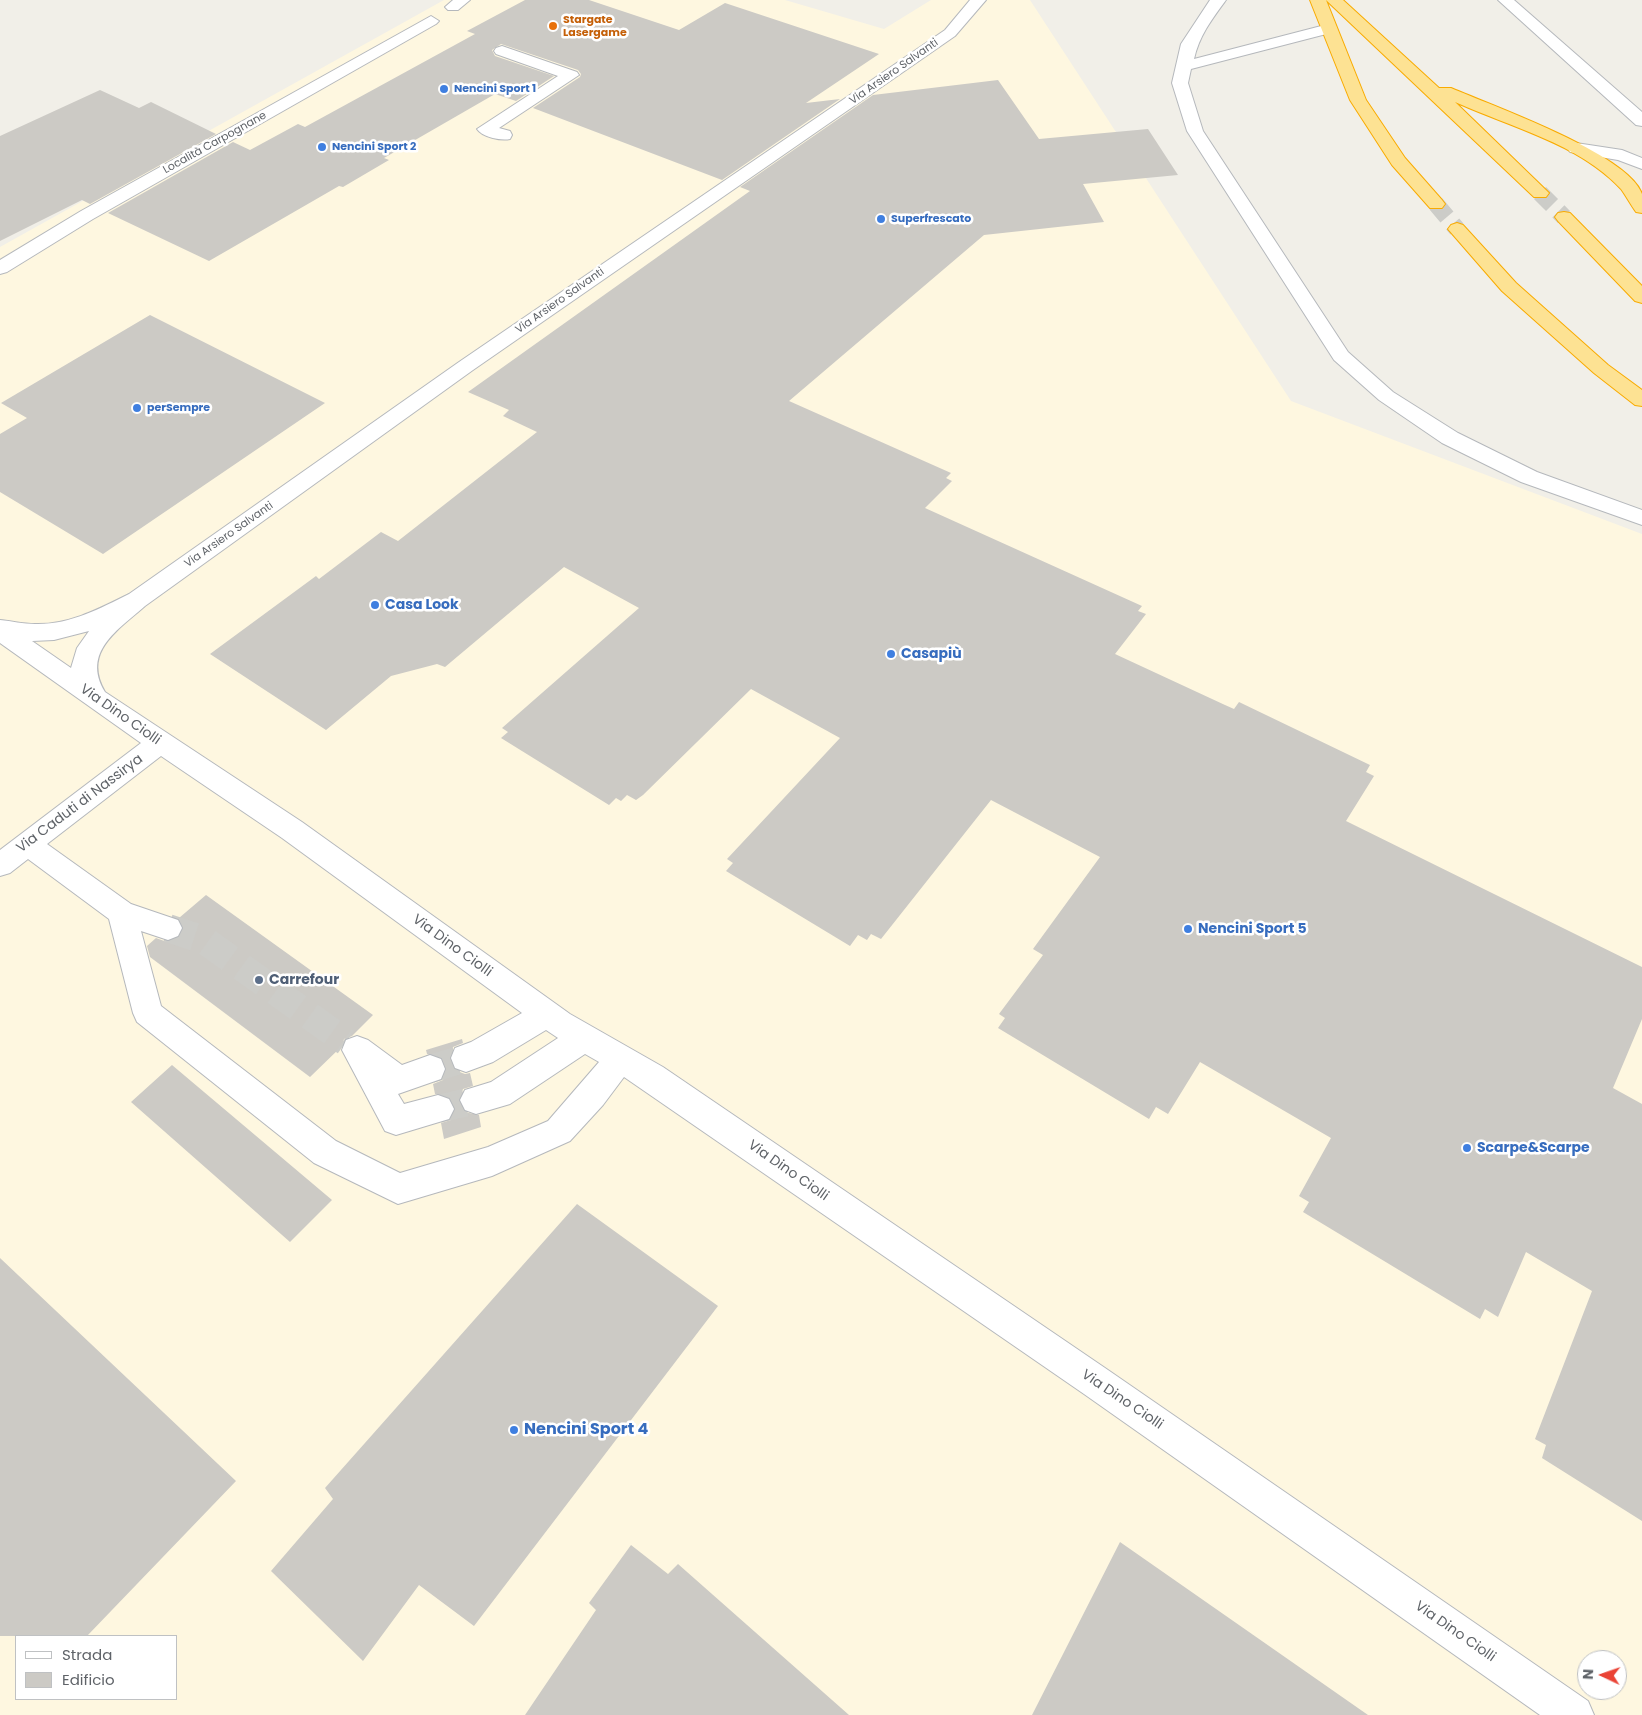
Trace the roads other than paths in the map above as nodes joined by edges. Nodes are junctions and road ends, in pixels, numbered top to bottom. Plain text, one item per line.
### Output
1 (978, 0) edge
2 (1218, 0) edge
3 (1318, 0) edge
4 (1334, 0) edge
5 (1505, 0) edge
6 (431, 21) dead end
7 (1329, 29) junction
8 (502, 51) dead end
9 (1184, 66) junction
10 (1417, 76) junction
11 (1642, 121) edge
12 (1576, 148) junction
13 (485, 150) dead end
14 (1642, 151) edge
15 (1622, 155) junction
16 (1642, 164) edge
17 (1540, 193) tunnel mouth
18 (1436, 204) tunnel mouth
19 (1642, 208) edge
20 (1564, 217) tunnel mouth
21 (1458, 229) tunnel mouth
22 (0, 268) edge
23 (1642, 296) edge
24 (1642, 400) edge
25 (1642, 518) edge
26 (138, 600) junction
27 (0, 630) edge
28 (97, 700) junction
29 (160, 743) junction
30 (27, 844) junction
31 (0, 864) edge
32 (122, 913) junction
33 (168, 928) tunnel mouth
34 (547, 1014) junction
35 (585, 1037) junction
36 (466, 1058) tunnel mouth
37 (620, 1058) junction
38 (430, 1070) tunnel mouth
39 (476, 1100) tunnel mouth
40 (438, 1110) tunnel mouth
41 (1574, 1715) edge

1 - 26 street, Via Arsiero Salvanti
2 - 9 street
3 - 7 highway
4 - 10 highway
5 - 11 street
6 - 22 street, Località Carpognane
7 - 9 street
7 - 18 highway
8 - 13 street
9 - 25 street
10 - 12 highway
10 - 17 highway
12 - 15 street
12 - 19 highway
14 - 15 street
15 - 16 street
20 - 23 highway
21 - 24 highway
26 - 27 street, Via Arsiero Salvanti
26 - 28 street, Via Arsiero Salvanti
27 - 28 street, Via Dino Ciolli
28 - 29 street, Via Dino Ciolli
29 - 30 street, Via Caduti di Nassirya
29 - 34 street, Via Dino Ciolli
30 - 31 street, Via Caduti di Nassirya
30 - 32 street
32 - 33 street
32 - 37 street
34 - 35 street, Via Dino Ciolli
34 - 36 street
35 - 37 street, Via Dino Ciolli
35 - 39 street
37 - 41 street, Via Dino Ciolli
38 - 40 street

